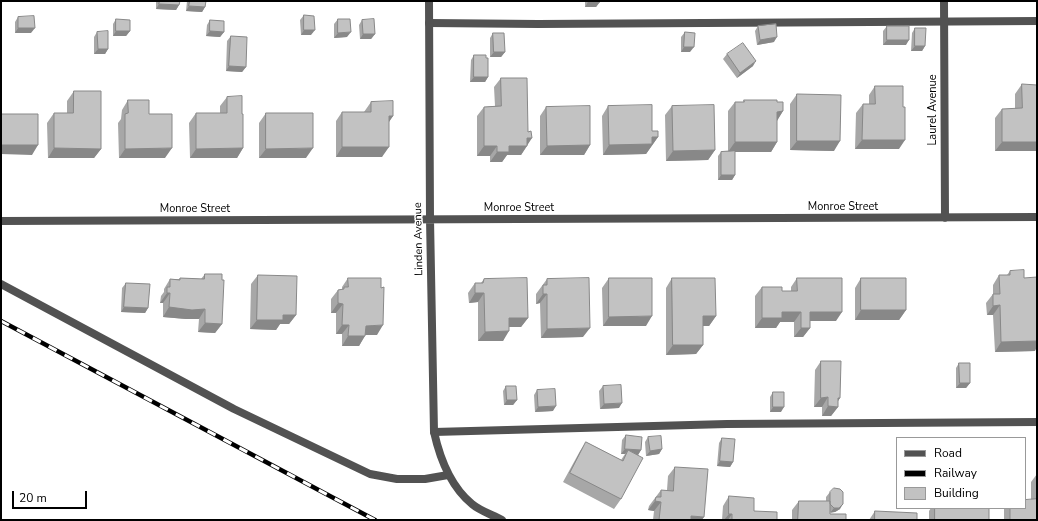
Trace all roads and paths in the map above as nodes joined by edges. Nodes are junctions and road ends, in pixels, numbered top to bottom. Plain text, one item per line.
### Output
1 (429, 1) edge
2 (944, 1) edge
3 (1037, 21) edge
4 (944, 22) junction
5 (429, 23) junction
6 (1037, 217) edge
7 (945, 218) junction
8 (430, 219) junction
9 (1, 221) edge
10 (1, 284) edge
11 (1037, 422) edge
12 (434, 432) junction
13 (448, 475) junction
14 (502, 520) edge

1 - 5 street, Linden Avenue
2 - 4 street, Laurel Avenue
3 - 4 street
4 - 5 street
4 - 7 street, Laurel Avenue
5 - 8 street, Linden Avenue
6 - 7 street, Monroe Street
7 - 8 street, Monroe Street
8 - 9 street, Monroe Street
8 - 12 street, Linden Avenue
10 - 13 street
11 - 12 street
12 - 13 street, Linden Avenue
13 - 14 street, Linden Avenue

